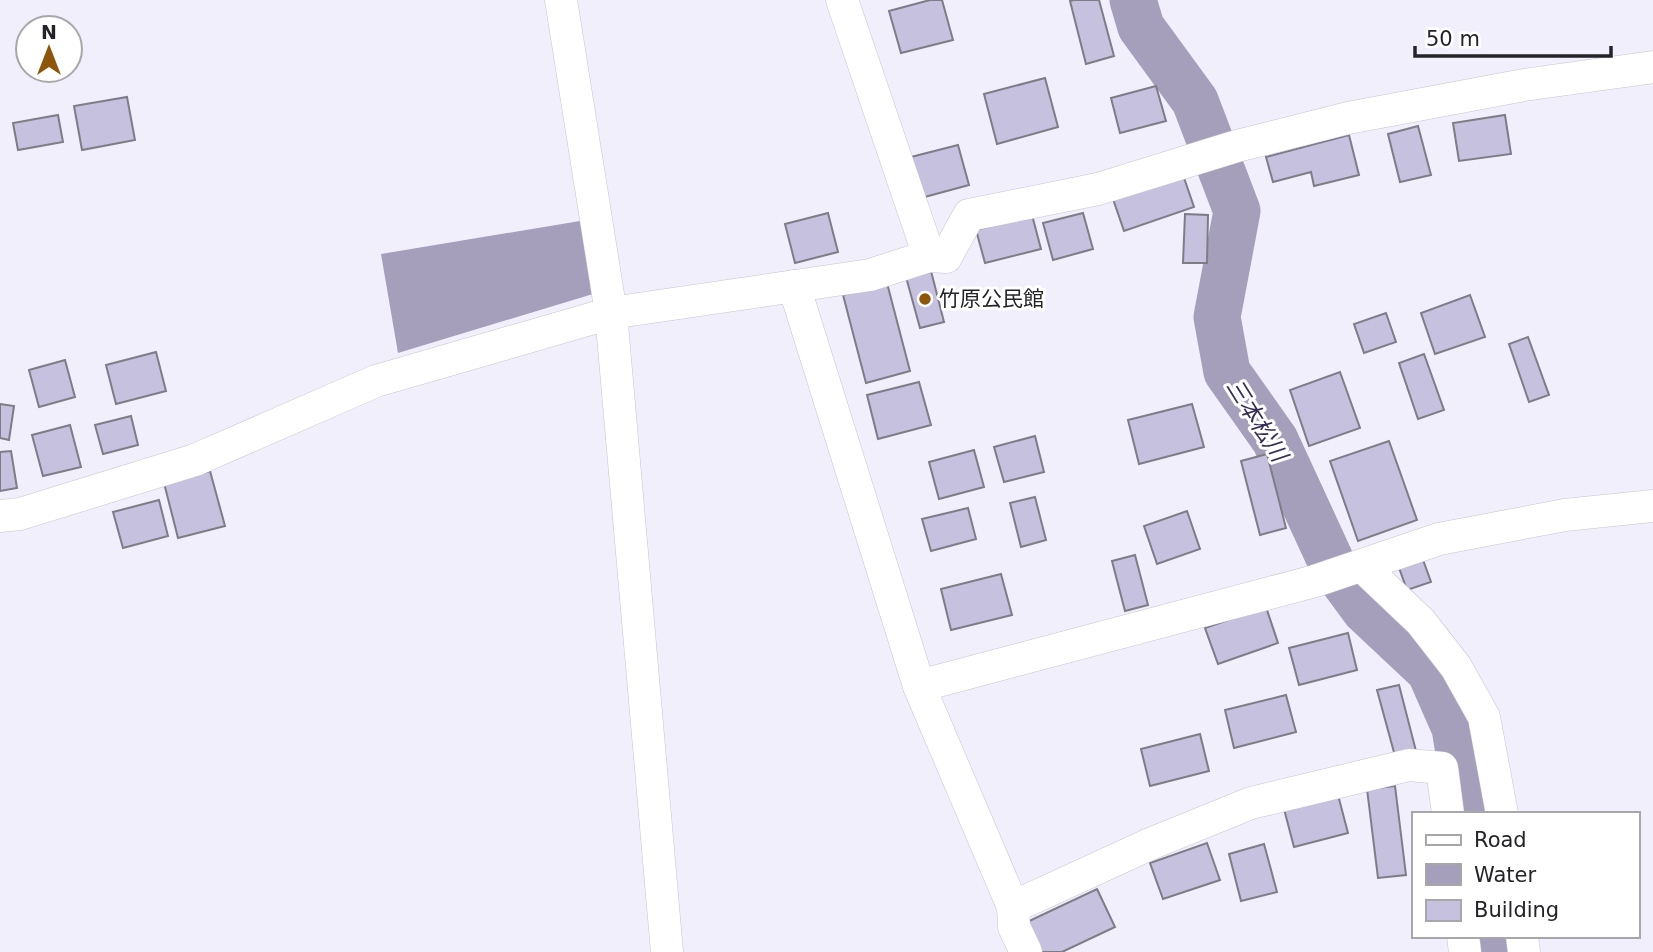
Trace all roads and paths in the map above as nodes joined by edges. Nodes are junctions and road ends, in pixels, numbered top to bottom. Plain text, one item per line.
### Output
1 (561, 0) edge
2 (842, 0) edge
3 (1653, 67) edge
4 (929, 256) junction
5 (794, 286) junction
6 (611, 313) junction
7 (1653, 506) edge
8 (0, 516) edge
9 (1362, 566) junction
10 (919, 686) junction
11 (1448, 812) edge
12 (1502, 812) edge
13 (1013, 907) junction
14 (667, 952) edge
15 (1026, 952) edge

1 - 6 street
2 - 4 street
3 - 4 street
4 - 5 street
5 - 6 street
5 - 10 street
6 - 8 street
6 - 14 street
7 - 9 street
9 - 10 street
9 - 12 street
10 - 13 street
11 - 13 street
13 - 15 street

